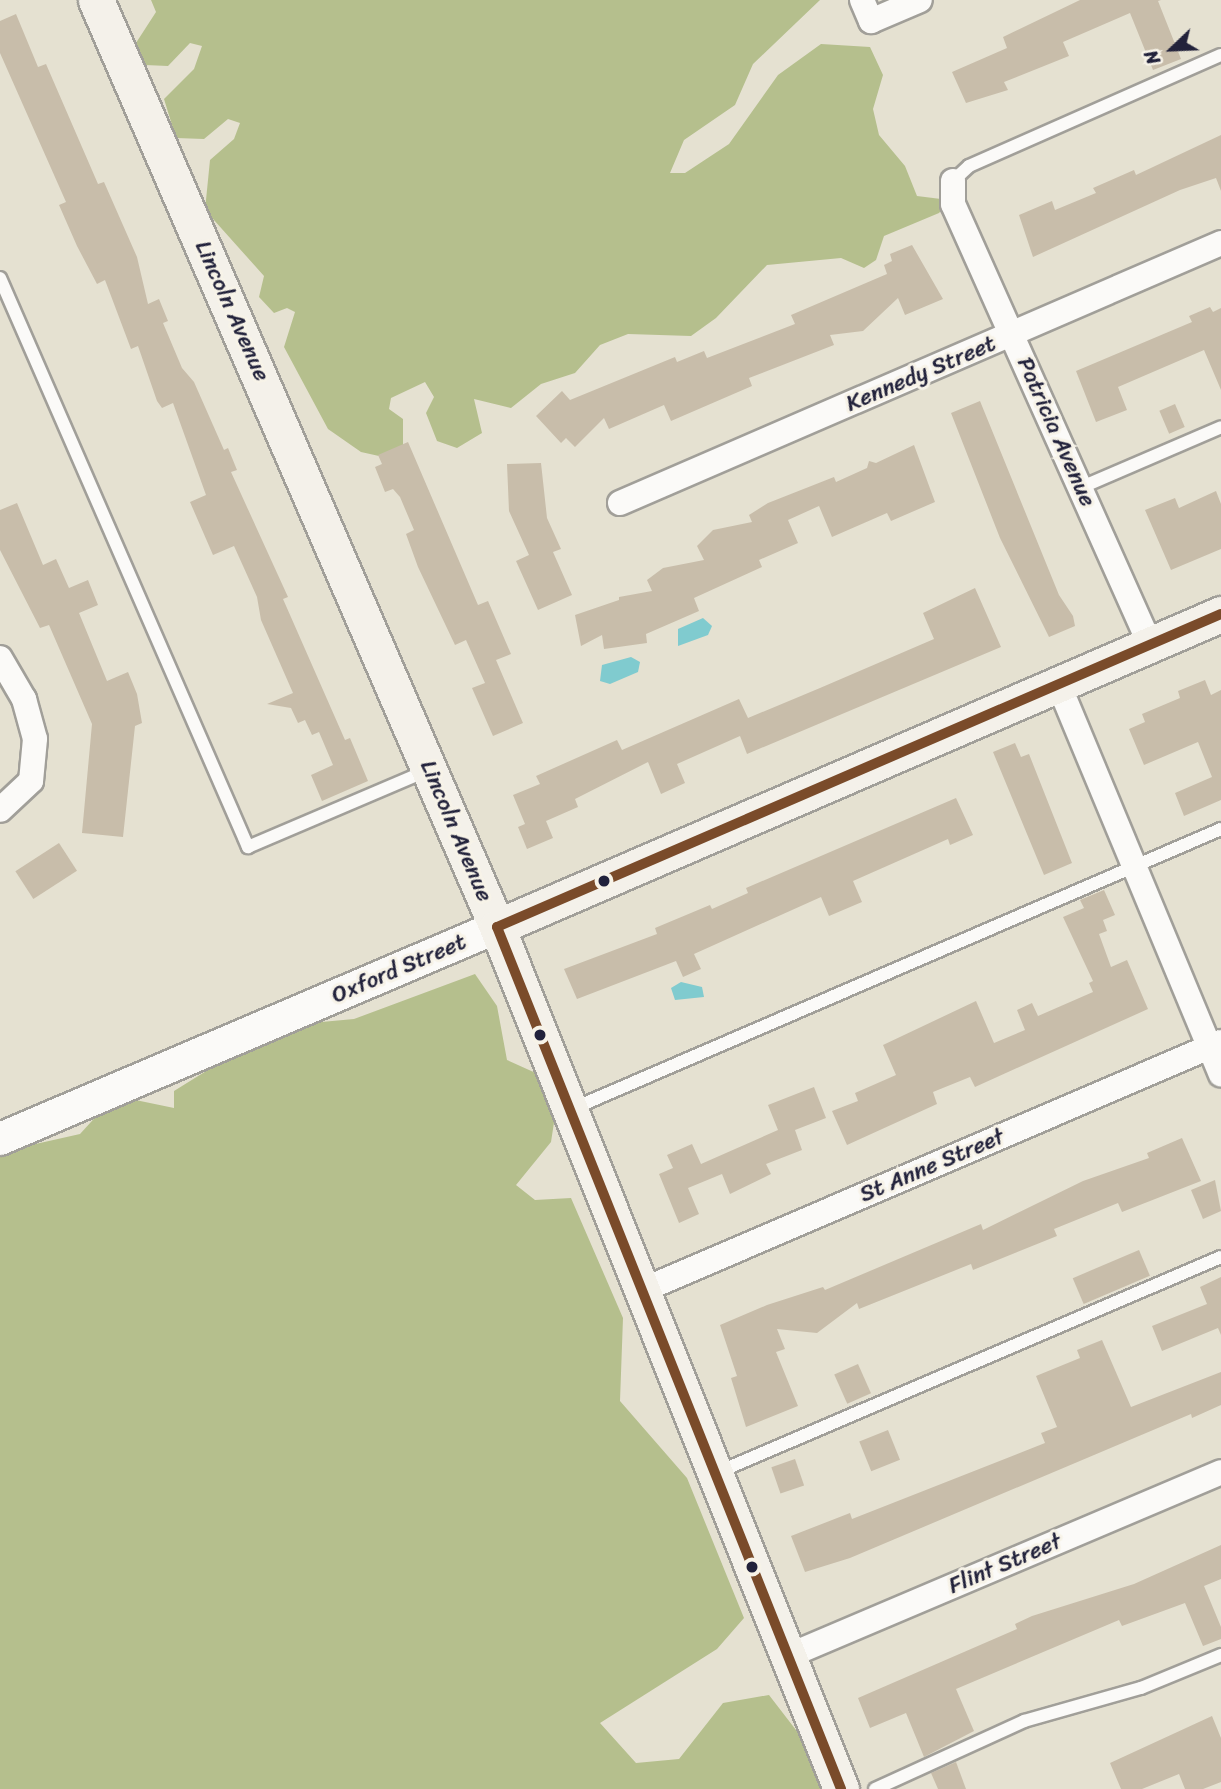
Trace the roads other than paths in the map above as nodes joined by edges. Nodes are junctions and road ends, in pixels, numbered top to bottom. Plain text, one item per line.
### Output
1 (96, 0) edge
2 (920, 0) edge
3 (867, 11) edge
4 (1221, 55) edge
5 (953, 181) joint
6 (1221, 243) edge
7 (0, 278) edge
8 (1012, 335) junction
9 (1221, 427) edge
10 (1082, 487) junction
11 (620, 503) dead end
12 (1221, 614) edge
13 (1150, 644) junction
14 (0, 658) edge
15 (1058, 683) junction
16 (430, 769) junction
17 (0, 810) edge
18 (1221, 829) edge
19 (1135, 867) junction
20 (497, 927) junction
21 (1215, 1045) edge
22 (1221, 1074) edge
23 (571, 1110) junction
24 (0, 1139) edge
25 (1221, 1257) edge
26 (642, 1290) junction
27 (1221, 1472) edge
28 (716, 1473) junction
29 (1221, 1655) edge
30 (789, 1656) junction
31 (841, 1789) edge
32 (875, 1789) edge

1 - 16 main road, Lincoln Avenue
2 - 3 street
4 - 5 lane
5 - 8 street, Patricia Avenue
6 - 8 street, Kennedy Street
7 - 16 lane
8 - 10 street, Patricia Avenue
8 - 11 street, Kennedy Street
9 - 10 lane
10 - 13 street, Patricia Avenue
12 - 13 main road, Oxford Street
13 - 15 main road, Oxford Street
14 - 17 street
15 - 19 street
15 - 20 main road, Oxford Street
16 - 20 main road, Lincoln Avenue
18 - 19 lane
19 - 21 street
19 - 23 lane
20 - 23 main road, Lincoln Avenue
20 - 24 street, Oxford Street
21 - 22 street
21 - 26 street, St Anne Street
23 - 26 main road, Lincoln Avenue
25 - 28 lane
26 - 28 main road, Lincoln Avenue
27 - 30 street, Flint Street
28 - 30 main road, Lincoln Avenue
29 - 32 lane
30 - 31 main road, Lincoln Avenue

